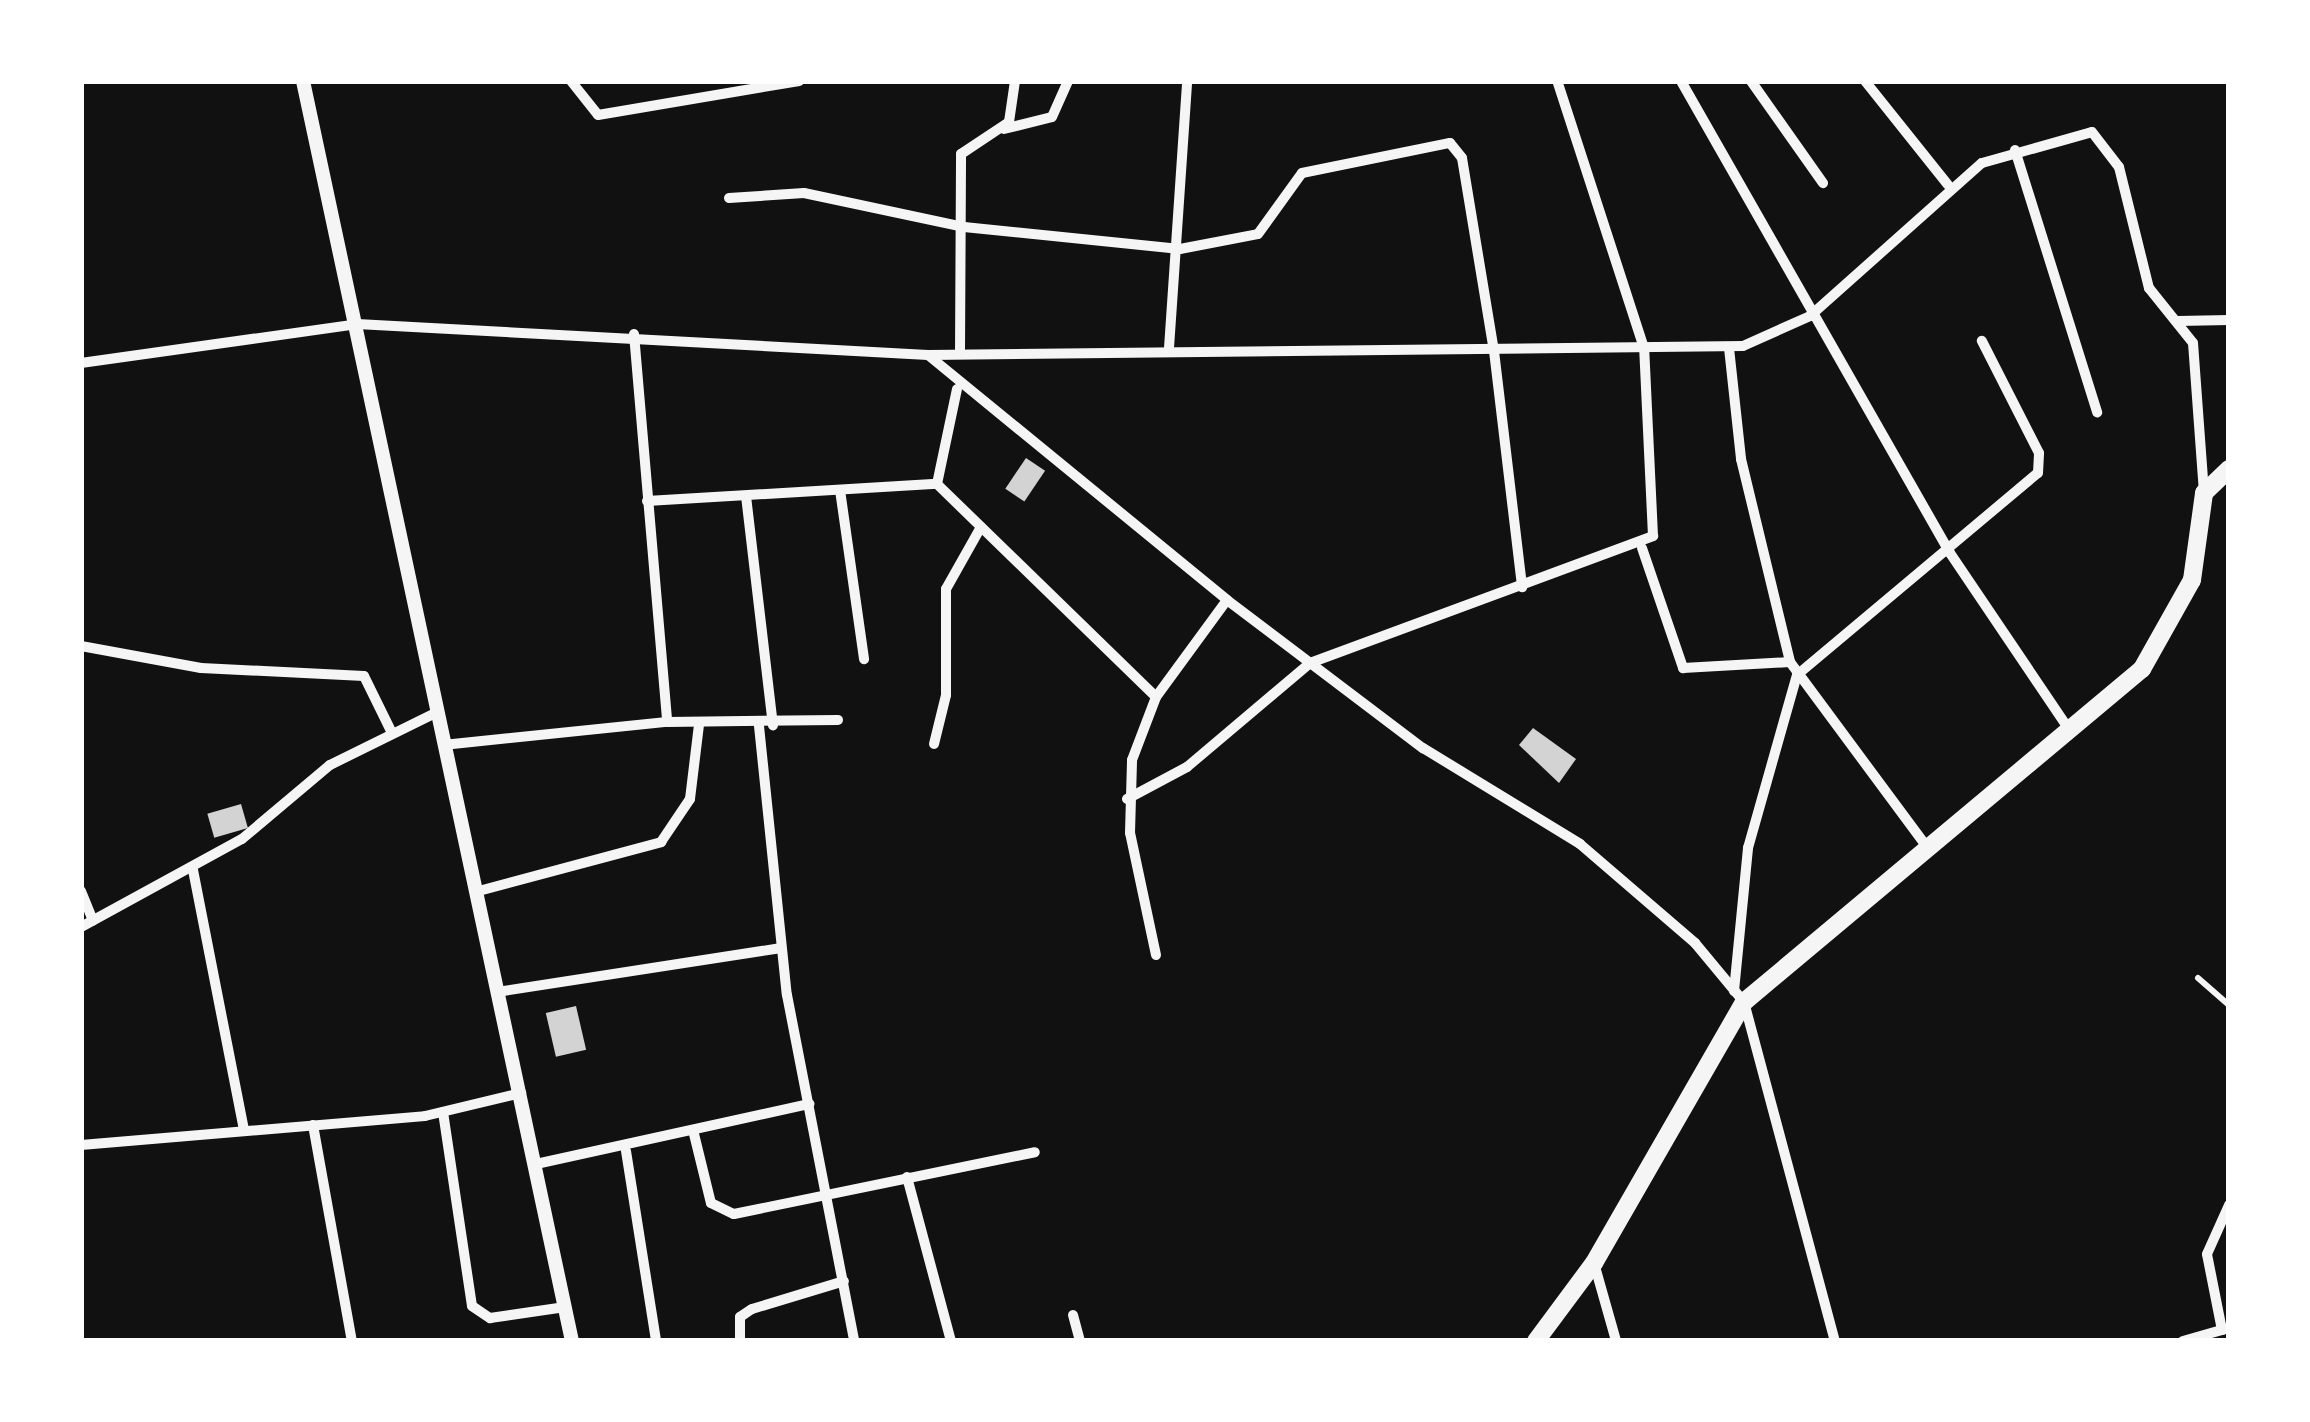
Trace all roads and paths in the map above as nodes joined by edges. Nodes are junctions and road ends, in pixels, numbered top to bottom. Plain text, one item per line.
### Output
1 (304, 81) edge
2 (571, 81) edge
3 (799, 81) edge
4 (1016, 81) edge
5 (1068, 81) edge
6 (1187, 81) edge
7 (1557, 81) edge
8 (1682, 81) edge
9 (1751, 81) edge
10 (1865, 81) edge
11 (1001, 130) junction
12 (2015, 150) junction
13 (1823, 183) dead end
14 (1948, 185) junction
15 (729, 198) dead end
16 (964, 227) junction
17 (1180, 249) junction
18 (1810, 316) junction
19 (2178, 320) junction
20 (2229, 320) edge
21 (357, 323) junction
22 (634, 334) junction
23 (1982, 341) dead end
24 (1169, 348) junction
25 (1644, 348) junction
26 (1729, 348) junction
27 (1494, 351) junction
28 (960, 353) junction
29 (928, 355) junction
30 (81, 363) edge
31 (957, 389) junction
32 (2097, 412) dead end
33 (2229, 469) edge
34 (937, 484) junction
35 (840, 490) junction
36 (2204, 493) junction
37 (746, 496) junction
38 (647, 501) junction
39 (981, 527) junction
40 (1642, 548) junction
41 (1950, 553) junction
42 (1522, 587) junction
43 (1227, 600) junction
44 (81, 646) edge
45 (864, 659) dead end
46 (1310, 662) junction
47 (1790, 662) junction
48 (1797, 675) junction
49 (1156, 697) junction
50 (435, 713) junction
51 (838, 720) dead end
52 (667, 722) junction
53 (699, 724) junction
54 (766, 726) junction
55 (2071, 731) junction
56 (392, 733) junction
57 (934, 744) dead end
58 (442, 746) junction
59 (1127, 799) junction
60 (1926, 847) junction
61 (193, 870) junction
62 (81, 891) edge
63 (475, 892) junction
64 (87, 924) edge
65 (780, 948) junction
66 (1156, 955) dead end
67 (2198, 978) dead end
68 (497, 992) junction
69 (1739, 996) junction
70 (2229, 1006) edge
71 (521, 1093) junction
72 (810, 1104) junction
73 (443, 1112) junction
74 (313, 1125) junction
75 (244, 1129) junction
76 (694, 1133) junction
77 (81, 1145) edge
78 (626, 1150) junction
79 (1035, 1152) dead end
80 (536, 1164) junction
81 (907, 1178) junction
82 (829, 1192) junction
83 (2229, 1205) edge
84 (1594, 1263) junction
85 (844, 1281) junction
86 (565, 1307) junction
87 (1073, 1316) dead end
88 (2225, 1329) edge
89 (352, 1341) edge
90 (572, 1341) edge
91 (656, 1341) edge
92 (740, 1341) edge
93 (854, 1341) edge
94 (951, 1341) edge
95 (1080, 1341) edge
96 (1536, 1341) edge
97 (1616, 1341) edge
98 (1835, 1341) edge
99 (2183, 1341) edge

1 - 21 street
2 - 3 street
4 - 11 street
5 - 11 street
6 - 17 street
7 - 25 street
8 - 18 street
9 - 13 street
10 - 14 street
11 - 16 street
12 - 14 street
12 - 19 street
12 - 32 street
14 - 18 street
15 - 16 street
16 - 17 street
16 - 28 street
17 - 24 street
17 - 27 street
18 - 26 street
18 - 41 street
19 - 20 street
19 - 36 street
21 - 22 street
21 - 30 street
21 - 50 street
22 - 29 street
22 - 38 street
23 - 41 street
24 - 27 street
24 - 28 street
25 - 26 street
25 - 27 street
25 - 40 street
26 - 47 street
27 - 42 street
28 - 29 street
29 - 31 street
31 - 34 street
31 - 43 street
33 - 36 main road
34 - 35 street
34 - 39 street
35 - 37 street
35 - 45 street
36 - 55 main road
37 - 38 street
37 - 54 street
38 - 52 street
39 - 49 street
39 - 57 street
40 - 42 street
40 - 47 street
41 - 48 street
41 - 55 street
42 - 46 street
43 - 46 street
43 - 49 street
44 - 56 street
46 - 59 street
46 - 69 street
47 - 48 street
48 - 60 street
48 - 69 street
49 - 59 street
50 - 56 street
50 - 58 street
51 - 54 street
52 - 53 street
52 - 58 street
53 - 54 street
53 - 63 street
54 - 65 street
55 - 60 main road
56 - 61 street
58 - 63 street
59 - 66 street
60 - 69 main road
61 - 64 street
61 - 75 street
62 - 64 street
63 - 68 street
65 - 68 street
65 - 72 street
67 - 70 lane
68 - 71 street
69 - 84 main road
69 - 98 street
71 - 73 street
71 - 80 street
72 - 76 street
72 - 82 street
73 - 74 street
73 - 86 street
74 - 75 street
74 - 89 street
75 - 77 street
76 - 78 street
76 - 82 street
78 - 80 street
78 - 91 street
79 - 81 street
80 - 86 street
81 - 82 street
81 - 94 street
82 - 85 street
83 - 88 street
84 - 96 main road
84 - 97 street
85 - 92 street
85 - 93 street
86 - 90 street
87 - 95 street
88 - 99 street

